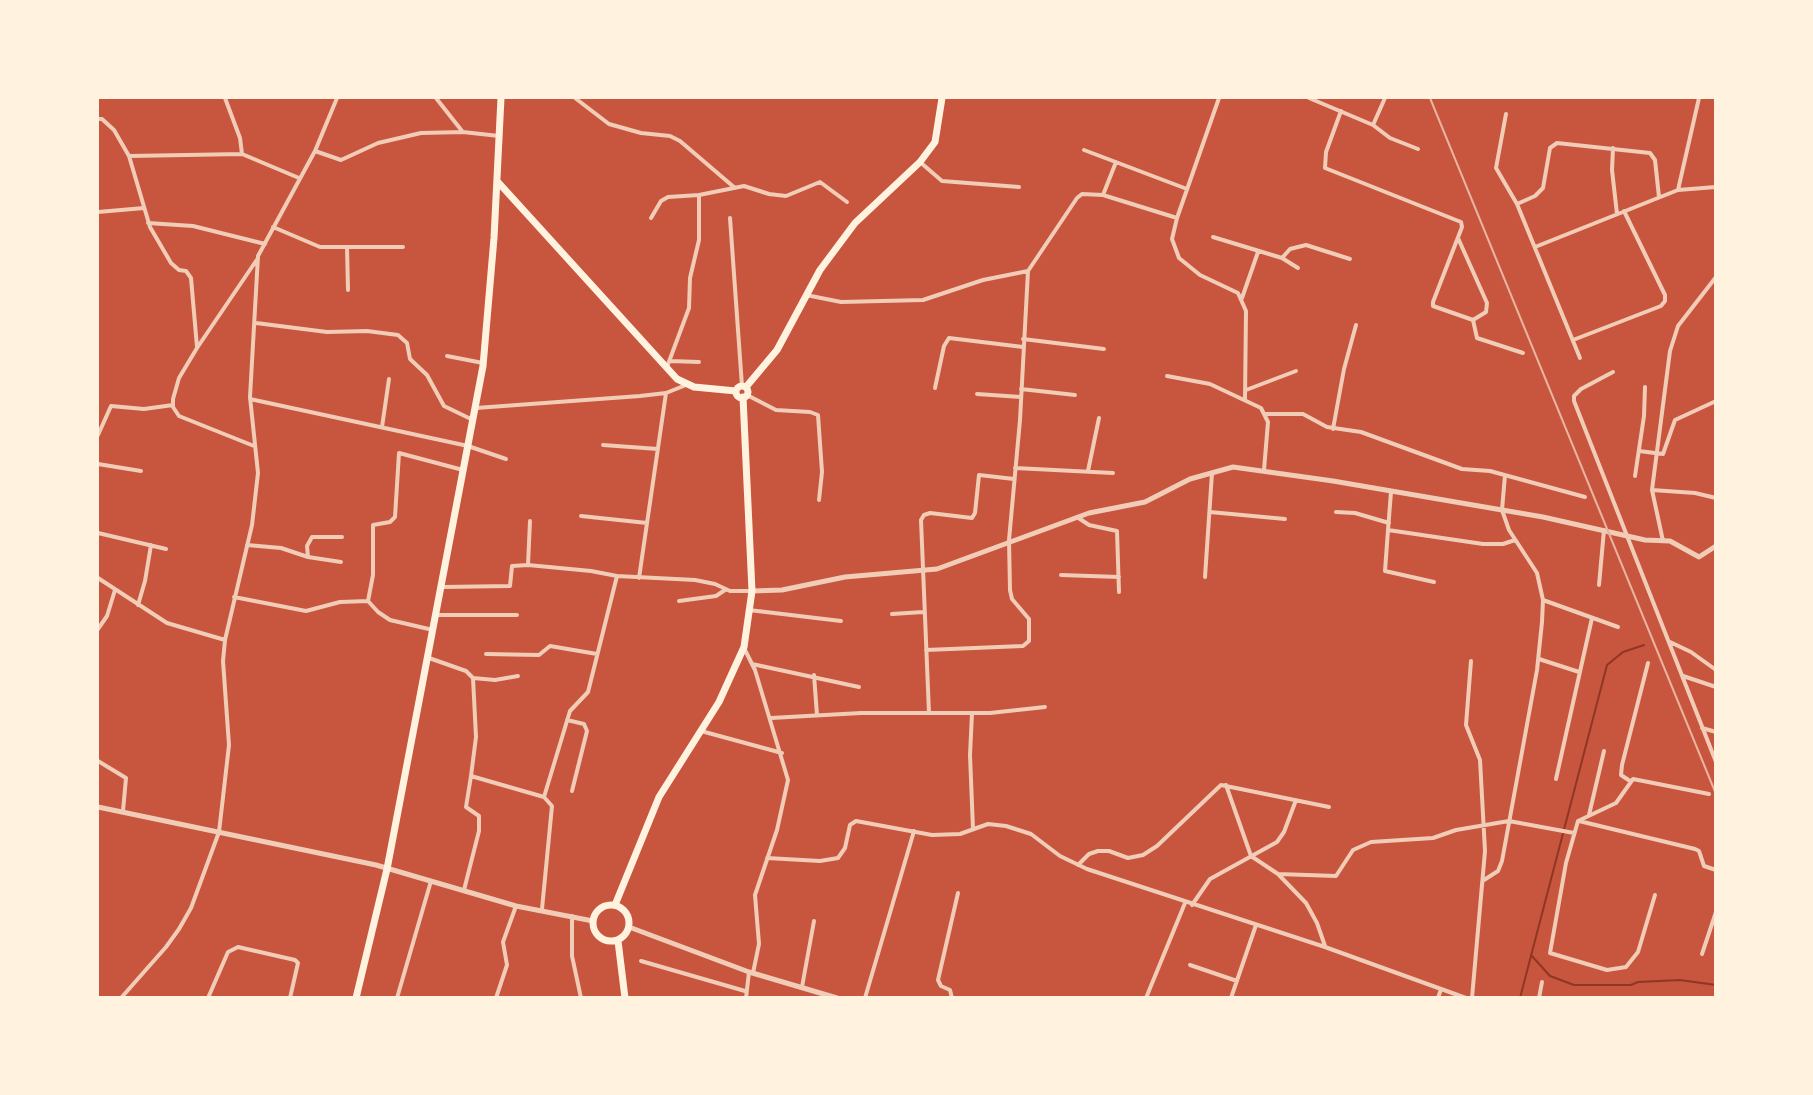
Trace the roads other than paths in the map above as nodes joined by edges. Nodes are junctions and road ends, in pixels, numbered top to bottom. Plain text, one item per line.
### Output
1 (225, 98) edge
2 (337, 98) edge
3 (436, 98) edge
4 (501, 98) edge
5 (575, 98) edge
6 (942, 98) edge
7 (1219, 98) edge
8 (1309, 98) edge
9 (1385, 98) edge
10 (1699, 98) edge
11 (1341, 111) junction
12 (1506, 114) dead end
13 (98, 119) edge
14 (1373, 125) junction
15 (463, 132) junction
16 (499, 136) junction
17 (1613, 148) junction
18 (1418, 149) dead end
19 (1084, 150) dead end
20 (315, 151) junction
21 (242, 154) junction
22 (129, 156) junction
23 (920, 162) junction
24 (1116, 162) junction
25 (300, 178) junction
26 (497, 181) junction
27 (1019, 187) dead end
28 (1716, 187) edge
29 (735, 189) junction
30 (1187, 189) junction
31 (1678, 190) junction
32 (699, 195) junction
33 (1103, 195) junction
34 (1659, 197) junction
35 (847, 202) dead end
36 (1517, 204) junction
37 (144, 208) junction
38 (1624, 211) junction
39 (98, 212) edge
40 (1617, 214) junction
41 (651, 218) dead end
42 (730, 218) dead end
43 (1177, 218) junction
44 (148, 224) junction
45 (273, 227) junction
46 (1213, 237) dead end
47 (1458, 238) junction
48 (265, 244) junction
49 (347, 247) junction
50 (403, 247) dead end
51 (1535, 247) junction
52 (1258, 252) junction
53 (258, 256) junction
54 (1282, 258) junction
55 (1350, 259) dead end
56 (1298, 268) dead end
57 (1028, 271) junction
58 (1716, 277) edge
59 (348, 290) dead end
60 (806, 295) junction
61 (1241, 298) junction
62 (1473, 320) junction
63 (256, 323) junction
64 (1356, 325) dead end
65 (1023, 339) junction
66 (1573, 340) junction
67 (1023, 347) junction
68 (197, 348) junction
69 (1104, 349) dead end
70 (1523, 353) dead end
71 (447, 356) dead end
72 (1580, 358) dead end
73 (699, 362) dead end
74 (484, 364) junction
75 (668, 364) junction
76 (1296, 371) dead end
77 (1613, 372) dead end
78 (1167, 375) dead end
79 (389, 379) dead end
80 (686, 385) junction
81 (1646, 387) dead end
82 (935, 388) dead end
83 (1021, 389) junction
84 (1246, 390) junction
85 (744, 391) junction
86 (666, 393) junction
87 (977, 393) dead end
88 (1075, 395) dead end
89 (1021, 397) junction
90 (250, 399) junction
91 (1245, 399) junction
92 (1716, 401) edge
93 (173, 405) junction
94 (476, 408) junction
95 (1266, 414) junction
96 (1099, 418) dead end
97 (473, 420) junction
98 (382, 427) junction
99 (1333, 429) junction
100 (98, 435) edge
101 (603, 445) dead end
102 (255, 446) junction
103 (468, 446) junction
104 (658, 449) junction
105 (1639, 451) junction
106 (1656, 454) junction
107 (506, 459) dead end
108 (98, 464) edge
109 (1015, 468) junction
110 (463, 470) junction
111 (1264, 470) junction
112 (141, 471) dead end
113 (1088, 471) junction
114 (1212, 471) junction
115 (1113, 472) dead end
116 (1505, 475) junction
117 (1635, 476) dead end
118 (1014, 479) junction
119 (1652, 490) junction
120 (1391, 492) junction
121 (1585, 496) dead end
122 (1716, 498) edge
123 (819, 500) dead end
124 (1502, 510) junction
125 (1210, 512) junction
126 (1336, 513) dead end
127 (581, 516) dead end
128 (1076, 517) junction
129 (1286, 519) dead end
130 (530, 521) dead end
131 (647, 523) junction
132 (1389, 523) junction
133 (1388, 530) junction
134 (1604, 530) junction
135 (98, 533) edge
136 (1625, 535) junction
137 (342, 537) dead end
138 (1009, 540) junction
139 (1515, 540) junction
140 (1663, 541) junction
141 (151, 545) junction
142 (248, 545) junction
143 (1716, 546) edge
144 (166, 549) dead end
145 (308, 557) junction
146 (341, 562) dead end
147 (528, 565) junction
148 (921, 572) junction
149 (1062, 575) dead end
150 (616, 576) junction
151 (1119, 577) junction
152 (1205, 577) dead end
153 (98, 578) edge
154 (639, 578) junction
155 (1434, 582) dead end
156 (1599, 585) dead end
157 (441, 588) junction
158 (115, 590) junction
159 (725, 590) junction
160 (752, 591) junction
161 (1119, 592) dead end
162 (234, 597) junction
163 (1543, 600) junction
164 (368, 601) junction
165 (679, 601) dead end
166 (138, 605) junction
167 (749, 610) junction
168 (923, 612) junction
169 (892, 614) dead end
170 (436, 615) junction
171 (517, 615) dead end
172 (1592, 618) junction
173 (841, 621) dead end
174 (1618, 627) dead end
175 (98, 629) edge
176 (434, 630) junction
177 (225, 640) junction
178 (1670, 642) junction
179 (744, 647) junction
180 (926, 650) junction
181 (486, 654) dead end
182 (597, 654) junction
183 (429, 658) junction
184 (1539, 659) junction
185 (1471, 661) dead end
186 (1648, 663) dead end
187 (752, 664) junction
188 (1716, 670) edge
189 (1579, 672) junction
190 (814, 675) junction
191 (518, 676) dead end
192 (1683, 676) junction
193 (473, 678) junction
194 (859, 687) dead end
195 (1716, 687) edge
196 (1045, 707) dead end
197 (928, 712) junction
198 (972, 713) junction
199 (817, 715) junction
200 (771, 718) junction
201 (567, 720) junction
202 (1702, 728) junction
203 (700, 730) junction
204 (1716, 732) edge
205 (1604, 751) dead end
206 (782, 753) junction
207 (98, 761) edge
208 (1715, 761) edge
209 (471, 776) junction
210 (1556, 779) dead end
211 (1630, 781) junction
212 (1226, 784) junction
213 (572, 791) dead end
214 (1709, 794) dead end
215 (544, 797) junction
216 (1296, 800) junction
217 (98, 807) edge
218 (1329, 807) dead end
219 (123, 811) junction
220 (1589, 815) junction
221 (1509, 821) junction
222 (1578, 821) junction
223 (1484, 825) junction
224 (973, 829) junction
225 (914, 831) junction
226 (219, 832) junction
227 (1574, 832) junction
228 (1251, 856) junction
229 (767, 858) junction
230 (1078, 865) junction
231 (387, 869) junction
232 (1716, 870) edge
233 (1278, 874) junction
234 (1484, 880) junction
235 (431, 881) junction
236 (464, 890) junction
237 (958, 893) dead end
238 (1655, 896) dead end
239 (1185, 903) junction
240 (615, 905) junction
241 (1192, 905) junction
242 (516, 906) junction
243 (542, 909) junction
244 (1716, 912) edge
245 (572, 916) junction
246 (593, 921) junction
247 (814, 921) dead end
248 (1256, 925) junction
249 (629, 927) junction
250 (618, 941) junction
251 (1325, 947) junction
252 (1702, 954) dead end
253 (641, 961) dead end
254 (1190, 965) dead end
255 (751, 973) junction
256 (1237, 981) junction
257 (1542, 982) dead end
258 (802, 987) junction
259 (1441, 989) junction
260 (745, 991) junction
261 (121, 998) edge
262 (208, 998) edge
263 (290, 998) edge
264 (356, 998) edge
265 (397, 998) edge
266 (496, 998) edge
267 (580, 998) edge
268 (625, 998) edge
269 (746, 998) edge
270 (837, 998) edge
271 (866, 998) edge
272 (952, 998) edge
273 (1146, 998) edge
274 (1231, 998) edge
275 (1438, 998) edge
276 (1466, 998) edge
277 (1472, 998) edge
278 (1539, 998) edge

1 - 21 street
2 - 20 street
3 - 15 street
4 - 16 main road
5 - 29 street
6 - 23 main road
7 - 30 street
8 - 11 street
9 - 14 street
10 - 31 street
11 - 14 street
11 - 47 street
12 - 36 street
13 - 22 street
14 - 18 street
15 - 16 street
15 - 20 street
16 - 26 main road
17 - 34 street
17 - 36 street
17 - 40 street
19 - 24 street
20 - 25 street
21 - 22 street
21 - 25 street
22 - 37 street
23 - 27 street
23 - 60 main road
24 - 30 street
24 - 33 street
25 - 45 street
26 - 74 main road
26 - 75 main road
28 - 31 street
29 - 32 street
29 - 35 street
30 - 43 street
31 - 34 street
32 - 41 street
32 - 75 street
33 - 43 street
33 - 57 street
34 - 38 street
36 - 51 street
37 - 39 street
37 - 44 street
38 - 40 street
38 - 66 street
40 - 51 street
42 - 85 street
43 - 61 street
44 - 48 street
44 - 68 street
45 - 48 street
45 - 49 street
46 - 52 street
47 - 62 street
47 - 62 street
48 - 53 street
49 - 50 street
49 - 59 street
51 - 66 street
52 - 54 street
52 - 61 street
53 - 63 street
53 - 68 street
54 - 55 street
54 - 56 street
57 - 60 street
57 - 65 street
58 - 106 street
60 - 85 main road
61 - 84 street
62 - 70 street
63 - 90 street
63 - 97 street
64 - 99 street
65 - 67 street
65 - 69 street
66 - 72 street
67 - 82 street
67 - 83 street
68 - 93 street
71 - 74 street
73 - 75 street
74 - 94 main road
75 - 80 main road
76 - 84 street
77 - 136 street
78 - 91 street
79 - 98 street
80 - 85 main road
80 - 86 street
81 - 105 street
83 - 88 street
83 - 89 street
84 - 91 street
85 - 123 street
85 - 160 main road
86 - 94 street
86 - 104 street
87 - 89 street
89 - 109 street
90 - 98 street
90 - 102 street
91 - 95 street
92 - 106 street
93 - 100 street
93 - 102 street
94 - 97 main road
95 - 99 street
95 - 111 street
96 - 113 street
97 - 103 main road
98 - 103 street
99 - 116 street
101 - 104 street
102 - 142 street
103 - 107 street
103 - 110 main road
104 - 131 street
105 - 106 street
105 - 117 street
106 - 119 street
108 - 112 street
109 - 113 street
109 - 118 street
110 - 157 main road
110 - 164 street
111 - 114 street
111 - 120 street
113 - 115 street
114 - 125 street
114 - 128 street
116 - 121 street
116 - 124 street
118 - 138 street
118 - 148 street
119 - 122 street
119 - 140 street
120 - 124 street
120 - 132 street
124 - 134 street
124 - 139 street
125 - 129 street
125 - 152 street
126 - 132 street
127 - 131 street
128 - 138 street
128 - 151 street
130 - 147 street
131 - 154 street
132 - 133 street
133 - 139 street
133 - 155 street
134 - 136 street
134 - 156 street
135 - 141 street
136 - 140 street
136 - 178 street
137 - 145 street
138 - 148 street
138 - 180 street
139 - 163 street
140 - 143 street
141 - 144 street
141 - 166 street
142 - 145 street
142 - 162 street
145 - 146 street
147 - 150 street
147 - 157 street
148 - 160 street
148 - 168 street
149 - 151 street
150 - 154 street
150 - 182 street
151 - 161 street
153 - 158 street
154 - 159 street
157 - 170 main road
158 - 166 street
158 - 175 street
159 - 160 street
159 - 165 street
160 - 167 main road
162 - 164 street
162 - 177 street
163 - 172 street
163 - 184 street
164 - 176 street
166 - 177 street
167 - 173 street
167 - 179 main road
168 - 169 street
168 - 180 street
170 - 171 street
170 - 176 main road
172 - 174 street
172 - 189 street
176 - 183 main road
177 - 226 street
178 - 188 street
178 - 192 street
179 - 187 street
179 - 203 main road
180 - 197 street
181 - 182 street
182 - 201 street
183 - 193 street
183 - 231 main road
184 - 189 street
184 - 221 street
185 - 223 street
186 - 211 street
187 - 190 street
187 - 200 street
189 - 210 street
190 - 194 street
190 - 199 street
191 - 193 street
192 - 195 street
192 - 202 street
193 - 209 street
196 - 198 street
197 - 198 street
197 - 199 street
198 - 224 street
199 - 200 street
200 - 206 street
201 - 213 street
201 - 215 street
202 - 204 street
202 - 208 street
203 - 206 street
203 - 240 main road
205 - 220 street
206 - 229 street
207 - 219 street
209 - 215 street
209 - 236 street
211 - 214 street
211 - 220 street
212 - 216 street
212 - 228 street
212 - 230 street
215 - 243 street
216 - 218 street
216 - 228 street
217 - 219 street
219 - 226 street
220 - 222 street
221 - 223 street
221 - 227 street
221 - 234 street
222 - 227 street
222 - 232 street
223 - 233 street
223 - 234 street
224 - 225 street
224 - 230 street
225 - 229 street
225 - 271 street
226 - 231 street
226 - 261 street
227 - 238 street
228 - 233 street
228 - 241 street
229 - 255 street
230 - 239 street
231 - 235 street
231 - 264 main road
233 - 251 street
234 - 277 street
235 - 236 street
235 - 265 street
236 - 242 street
237 - 272 street
239 - 241 street
239 - 273 street
240 - 246 main road
240 - 249 main road
241 - 248 street
242 - 243 street
242 - 266 street
243 - 245 street
244 - 252 street
245 - 246 street
245 - 267 street
246 - 250 main road
247 - 258 street
248 - 251 street
248 - 256 street
249 - 250 main road
249 - 255 street
250 - 268 main road
251 - 259 street
253 - 260 street
254 - 256 street
255 - 258 street
255 - 260 street
256 - 274 street
257 - 278 street
258 - 270 street
259 - 275 street
259 - 276 street
260 - 269 street
262 - 263 street

